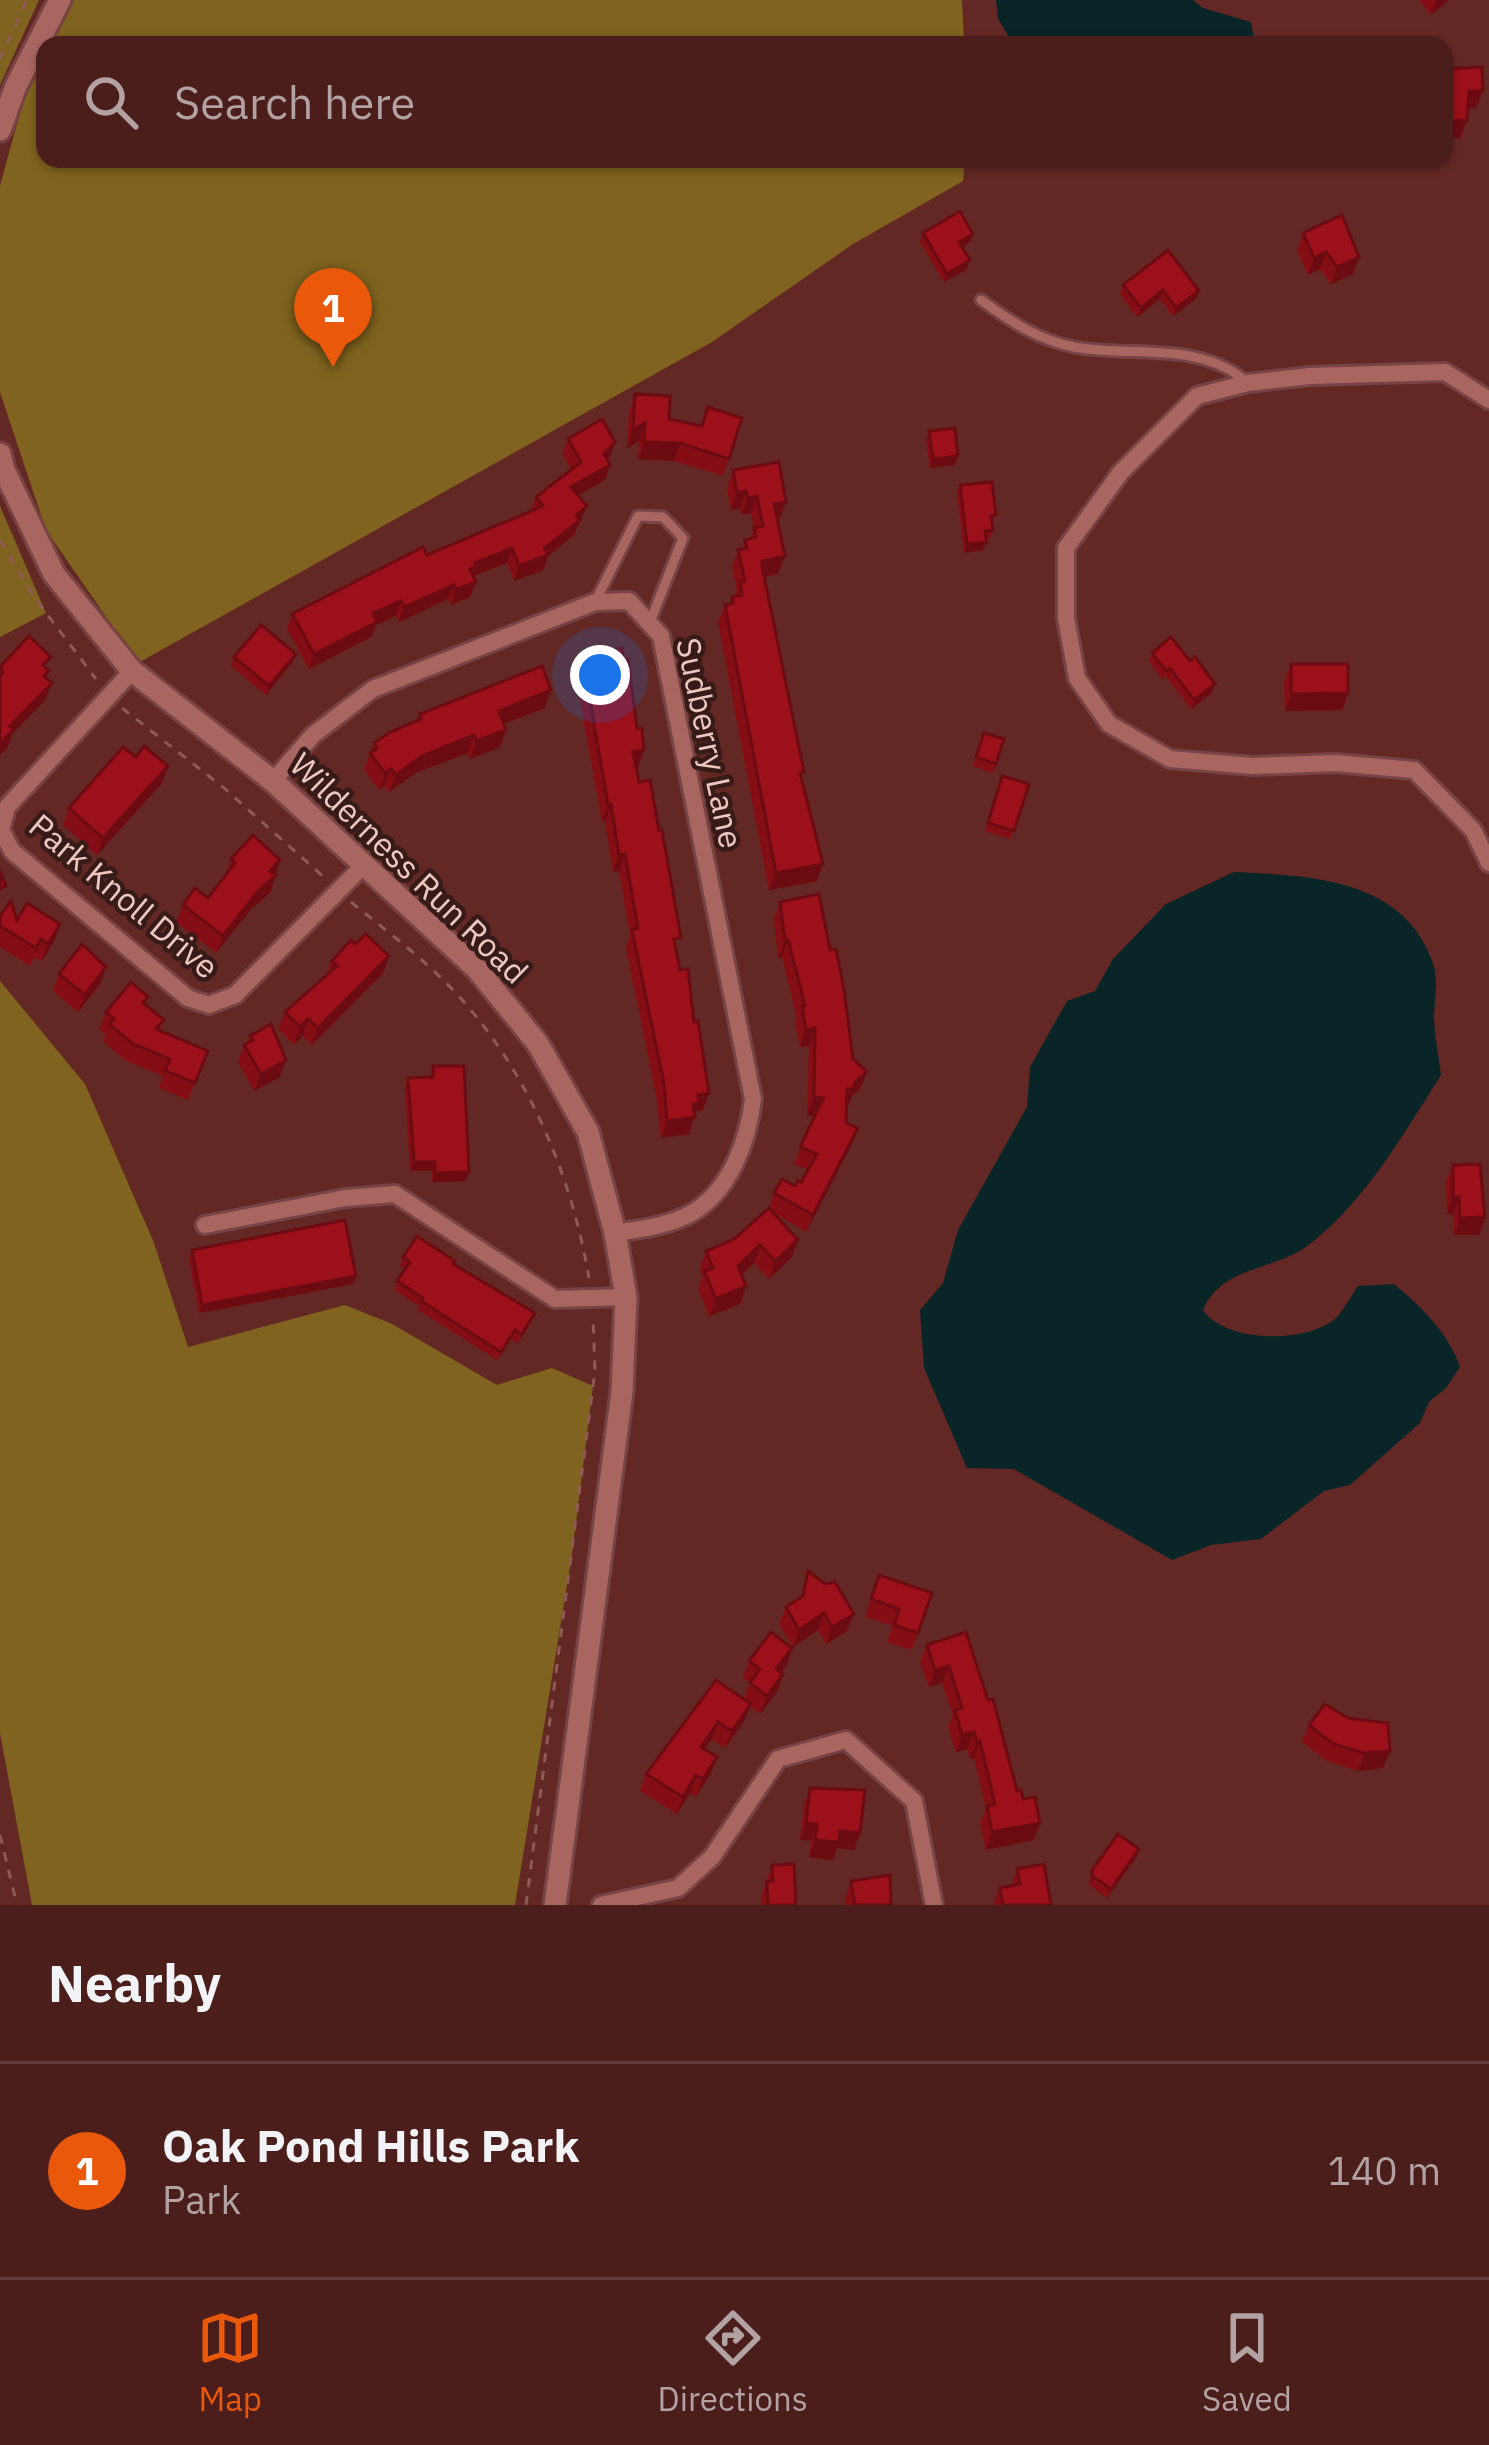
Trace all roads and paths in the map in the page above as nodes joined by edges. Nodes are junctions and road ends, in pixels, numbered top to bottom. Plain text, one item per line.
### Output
1 (27, 0) edge
2 (60, 0) edge
3 (42, 36) edge
4 (36, 47) edge
5 (0, 59) edge
6 (0, 130) edge
7 (981, 300) dead end
8 (1248, 383) junction
9 (1489, 400) edge
10 (0, 454) edge
11 (0, 540) edge
12 (595, 602) junction
13 (650, 623) junction
14 (132, 670) junction
15 (108, 697) junction
16 (272, 782) junction
17 (1489, 862) edge
18 (364, 865) junction
19 (338, 891) junction
20 (205, 1225) dead end
21 (615, 1233) junction
22 (626, 1297) junction
23 (592, 1298) junction
24 (0, 1834) edge
25 (933, 1901) edge
26 (17, 1905) edge
27 (526, 1905) edge
28 (558, 1905) edge
29 (602, 1905) edge

1 - 5 path
2 - 3 street
4 - 6 street
7 - 8 lane
8 - 9 street
8 - 17 street
10 - 14 street, Wilderness Run Road
11 - 15 path
12 - 13 street, Sudberry Lane
12 - 13 lane
12 - 16 street
13 - 21 street, Sudberry Lane
14 - 15 street, Park Knoll Drive
14 - 16 street, Wilderness Run Road
15 - 19 path
15 - 19 street, Park Knoll Drive
16 - 18 street, Wilderness Run Road
18 - 19 street, Park Knoll Drive
18 - 21 street, Wilderness Run Road
19 - 23 path
20 - 23 street
21 - 22 street, Wilderness Run Road
22 - 23 street
22 - 28 street, Wilderness Run Road
23 - 27 path
24 - 26 path
25 - 29 street

